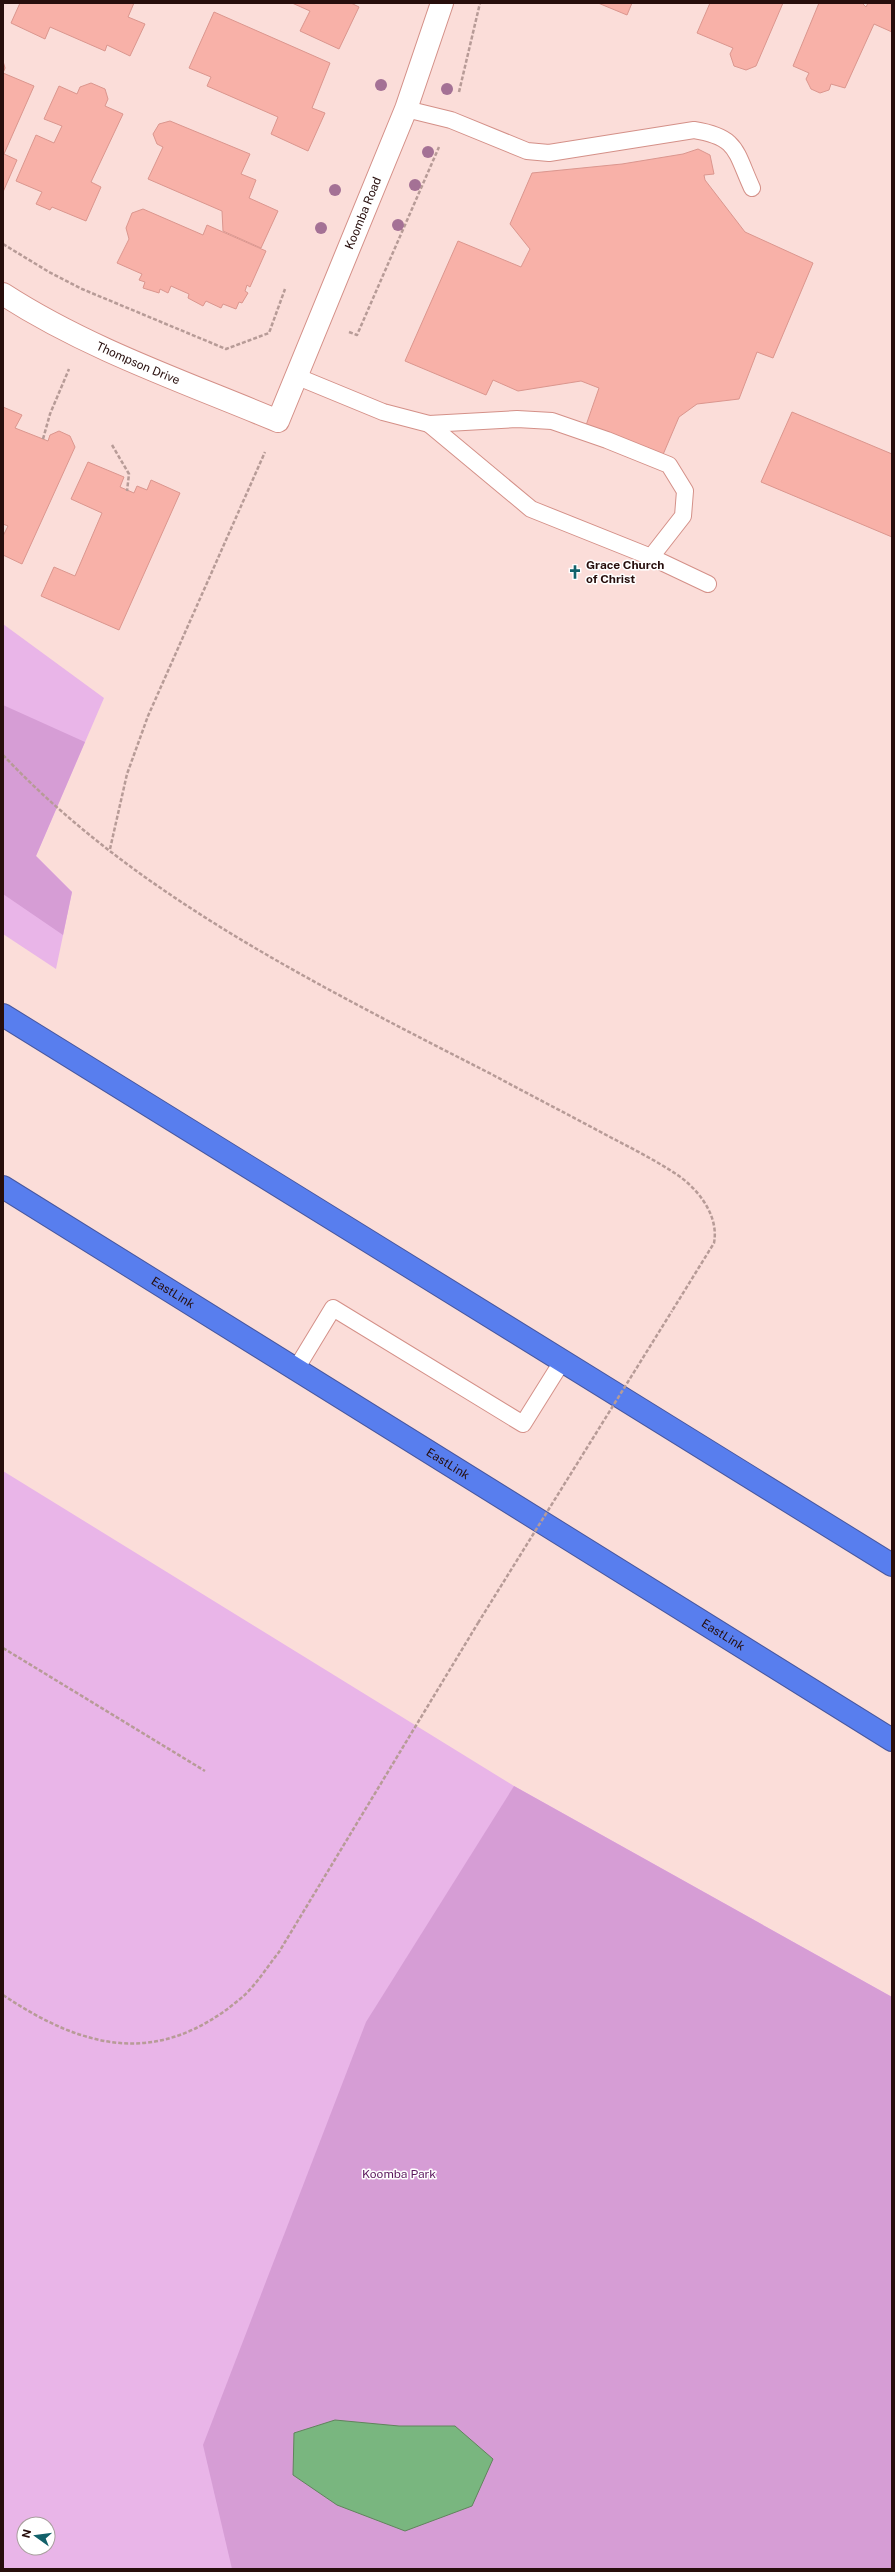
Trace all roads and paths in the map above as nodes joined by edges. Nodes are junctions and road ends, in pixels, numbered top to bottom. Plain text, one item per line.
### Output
1 (442, 3) edge
2 (480, 3) edge
3 (406, 109) junction
4 (451, 120) junction
5 (752, 188) dead end
6 (3, 244) edge
7 (285, 289) dead end
8 (3, 294) edge
9 (321, 320) junction
10 (298, 377) junction
11 (62, 386) dead end
12 (278, 421) junction
13 (429, 424) junction
14 (43, 439) dead end
15 (112, 445) dead end
16 (127, 490) dead end
17 (650, 557) junction
18 (708, 584) dead end
19 (3, 755) edge
20 (110, 849) junction
21 (3, 1014) edge
22 (3, 1187) edge
23 (563, 1360) junction
24 (296, 1369) junction
25 (892, 1565) edge
26 (3, 1648) edge
27 (892, 1740) edge
28 (205, 1771) dead end
29 (3, 1995) edge

1 - 3 street, Koomba Road
2 - 4 path
3 - 4 lane
3 - 9 street, Koomba Road
4 - 5 lane
4 - 9 path
6 - 7 path
8 - 12 street, Thompson Drive
9 - 10 street, Koomba Road
10 - 12 street, Koomba Road
10 - 13 lane
11 - 14 path
12 - 20 path
13 - 17 lane
13 - 17 lane
15 - 16 path
17 - 18 lane
19 - 20 path
20 - 29 path, bridge
21 - 23 highway
22 - 24 highway, EastLink
23 - 24 lane
23 - 25 highway
24 - 27 highway, EastLink
26 - 28 path

